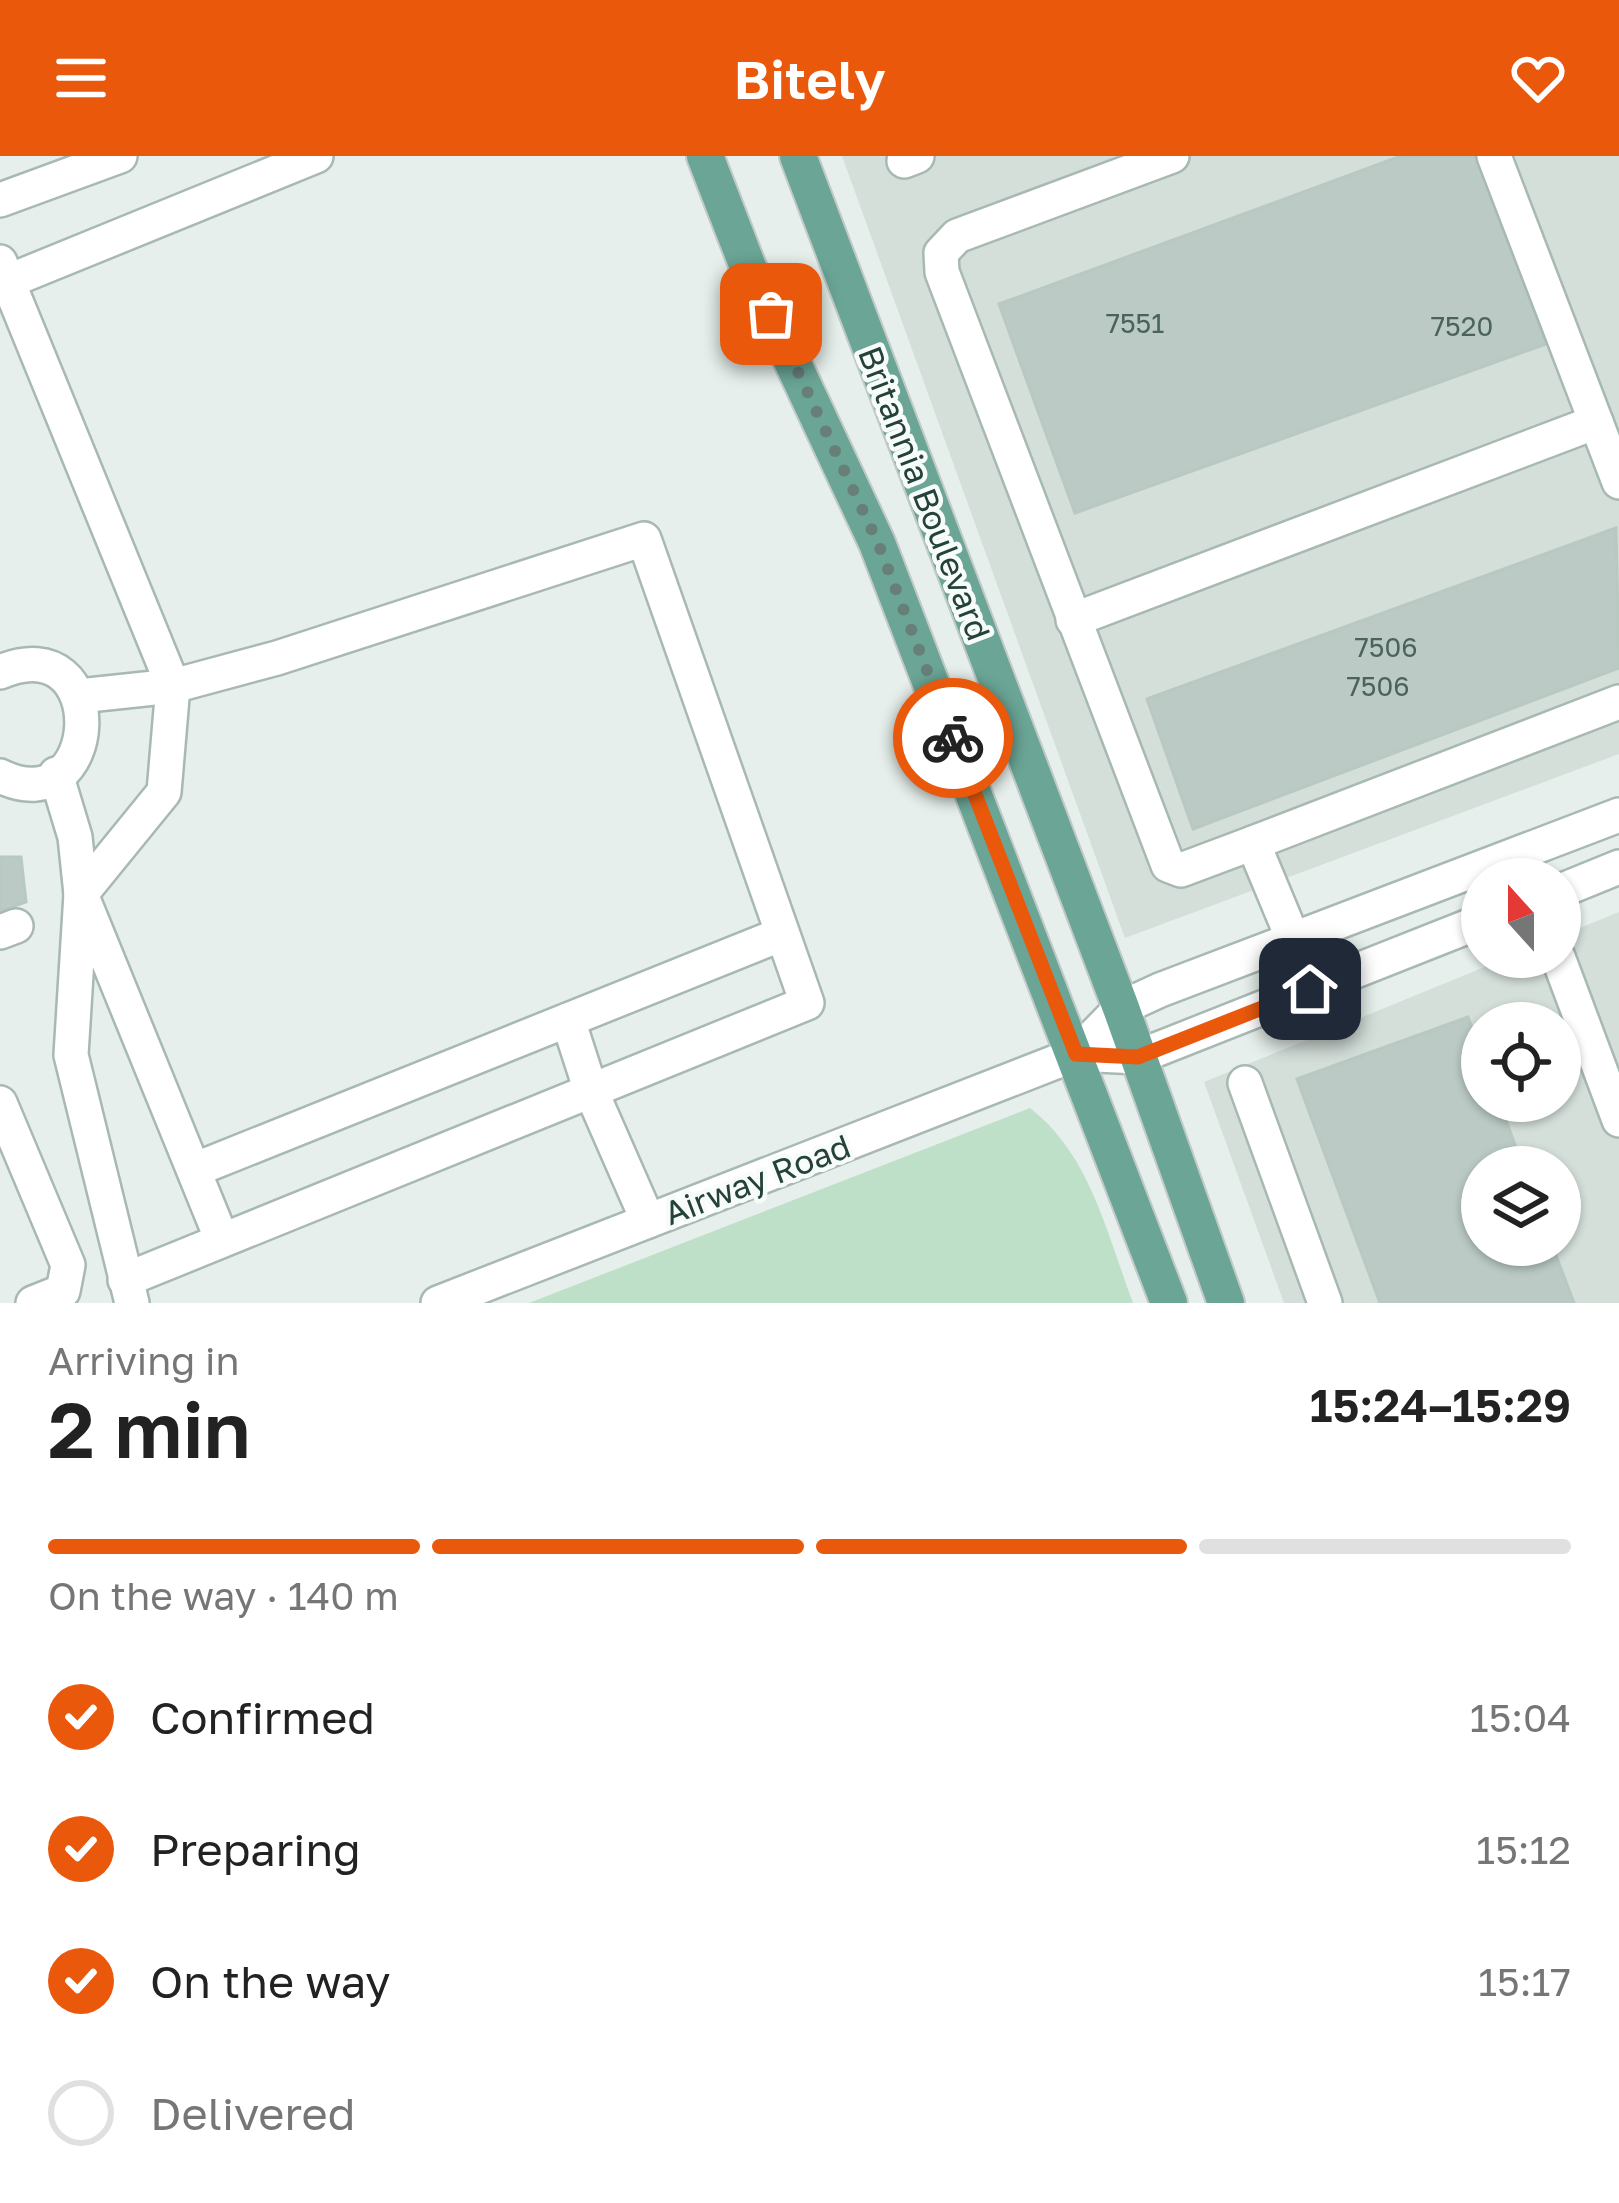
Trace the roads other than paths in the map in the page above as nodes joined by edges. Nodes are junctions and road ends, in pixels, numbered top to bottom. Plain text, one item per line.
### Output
1 (120, 156) edge
2 (316, 156) edge
3 (705, 156) edge
4 (798, 156) edge
5 (1172, 156) edge
6 (1494, 156) edge
7 (0, 200) edge
8 (4, 272) edge
9 (1596, 422) junction
10 (1619, 482) edge
11 (1073, 620) junction
12 (2, 665) edge
13 (173, 686) junction
14 (79, 696) junction
15 (1619, 702) edge
16 (56, 774) junction
17 (0, 776) edge
18 (1619, 815) edge
19 (1253, 843) junction
20 (1619, 867) edge
21 (1581, 882) edge
22 (82, 894) junction
23 (1461, 929) edge
24 (782, 934) junction
25 (1293, 939) junction
26 (1566, 978) edge
27 (1121, 1007) junction
28 (568, 1020) junction
29 (1076, 1054) junction
30 (1138, 1057) junction
31 (1245, 1083) dead end
32 (590, 1091) junction
33 (0, 1103) edge
34 (1619, 1120) edge
35 (194, 1170) junction
36 (648, 1221) junction
37 (222, 1240) junction
38 (128, 1291) edge
39 (33, 1303) edge
40 (438, 1303) edge
41 (1169, 1303) edge
42 (1226, 1303) edge
43 (1325, 1303) edge

1 - 7 street
2 - 8 street
3 - 29 main road, Britannia Boulevard
4 - 27 main road, Britannia Boulevard
5 - 11 street
6 - 9 street
8 - 13 street
9 - 10 street
9 - 11 street
11 - 19 street
12 - 14 street
13 - 14 street
13 - 22 street
13 - 24 street
14 - 16 street
15 - 19 street
16 - 17 street
16 - 22 street
18 - 25 street, Airway Road
19 - 25 street
20 - 21 street
22 - 35 street
22 - 38 street
23 - 30 street, Airway Road
24 - 28 street
24 - 32 street
25 - 27 street, Airway Road
26 - 34 street
27 - 29 street, Airway Road
27 - 30 main road, Britannia Boulevard
28 - 32 street
28 - 35 street
29 - 30 street, Airway Road
29 - 36 street, Airway Road
29 - 41 main road, Britannia Boulevard
30 - 42 main road, Britannia Boulevard
31 - 43 street
32 - 36 street
32 - 37 street
33 - 39 street
35 - 37 street
36 - 40 street, Airway Road
37 - 38 street

